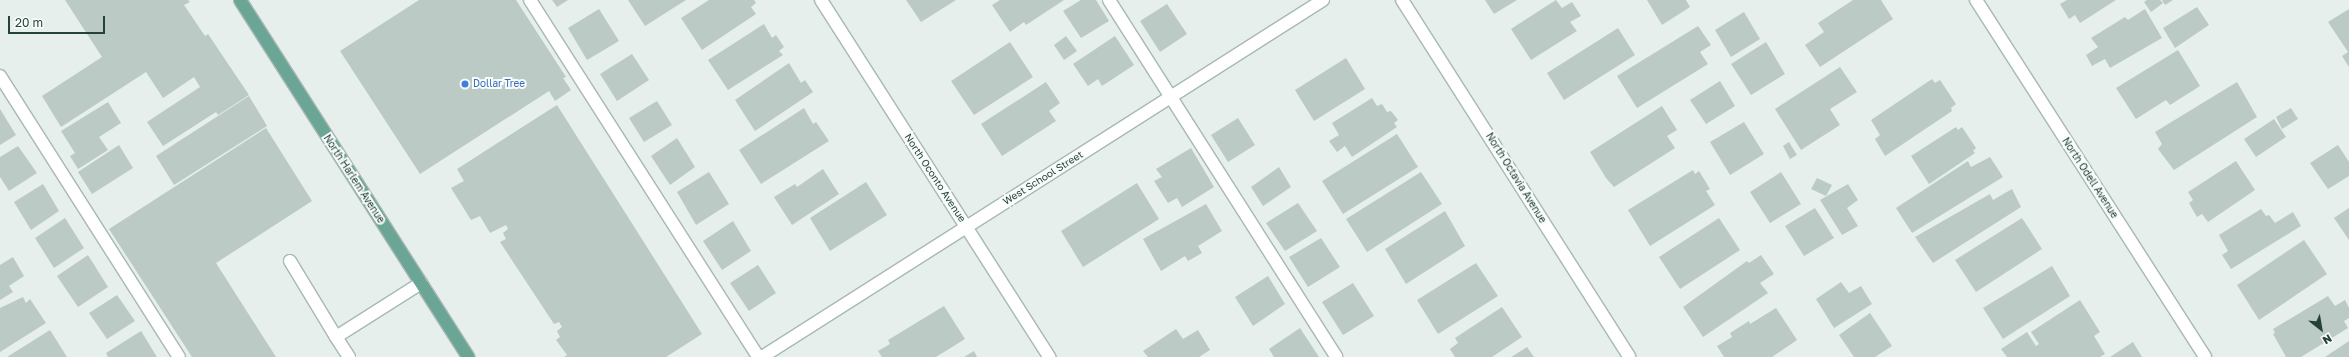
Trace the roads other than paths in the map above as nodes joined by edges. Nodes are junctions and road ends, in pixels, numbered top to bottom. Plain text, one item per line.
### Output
1 (240, 0) edge
2 (530, 0) edge
3 (821, 0) edge
4 (1109, 0) edge
5 (1323, 0) edge
6 (1402, 0) edge
7 (1976, 0) edge
8 (0, 76) edge
9 (1171, 97) junction
10 (966, 227) junction
11 (290, 261) dead end
12 (421, 283) junction
13 (336, 337) junction
14 (179, 357) edge
15 (349, 357) edge
16 (468, 357) edge
17 (758, 357) edge
18 (762, 357) edge
19 (1049, 357) edge
20 (1336, 357) edge
21 (1629, 357) edge
22 (2205, 357) edge

1 - 12 main road, North Harlem Avenue
2 - 17 street
3 - 10 street, North Oconto Avenue
4 - 9 street
5 - 9 street, West School Street
6 - 21 street, North Octavia Avenue
7 - 22 street, North Odell Avenue
8 - 14 street
9 - 10 street, West School Street
9 - 20 street
10 - 18 street, West School Street
10 - 19 street, North Oconto Avenue
11 - 13 street
12 - 13 street
12 - 16 main road, North Harlem Avenue
13 - 15 street

